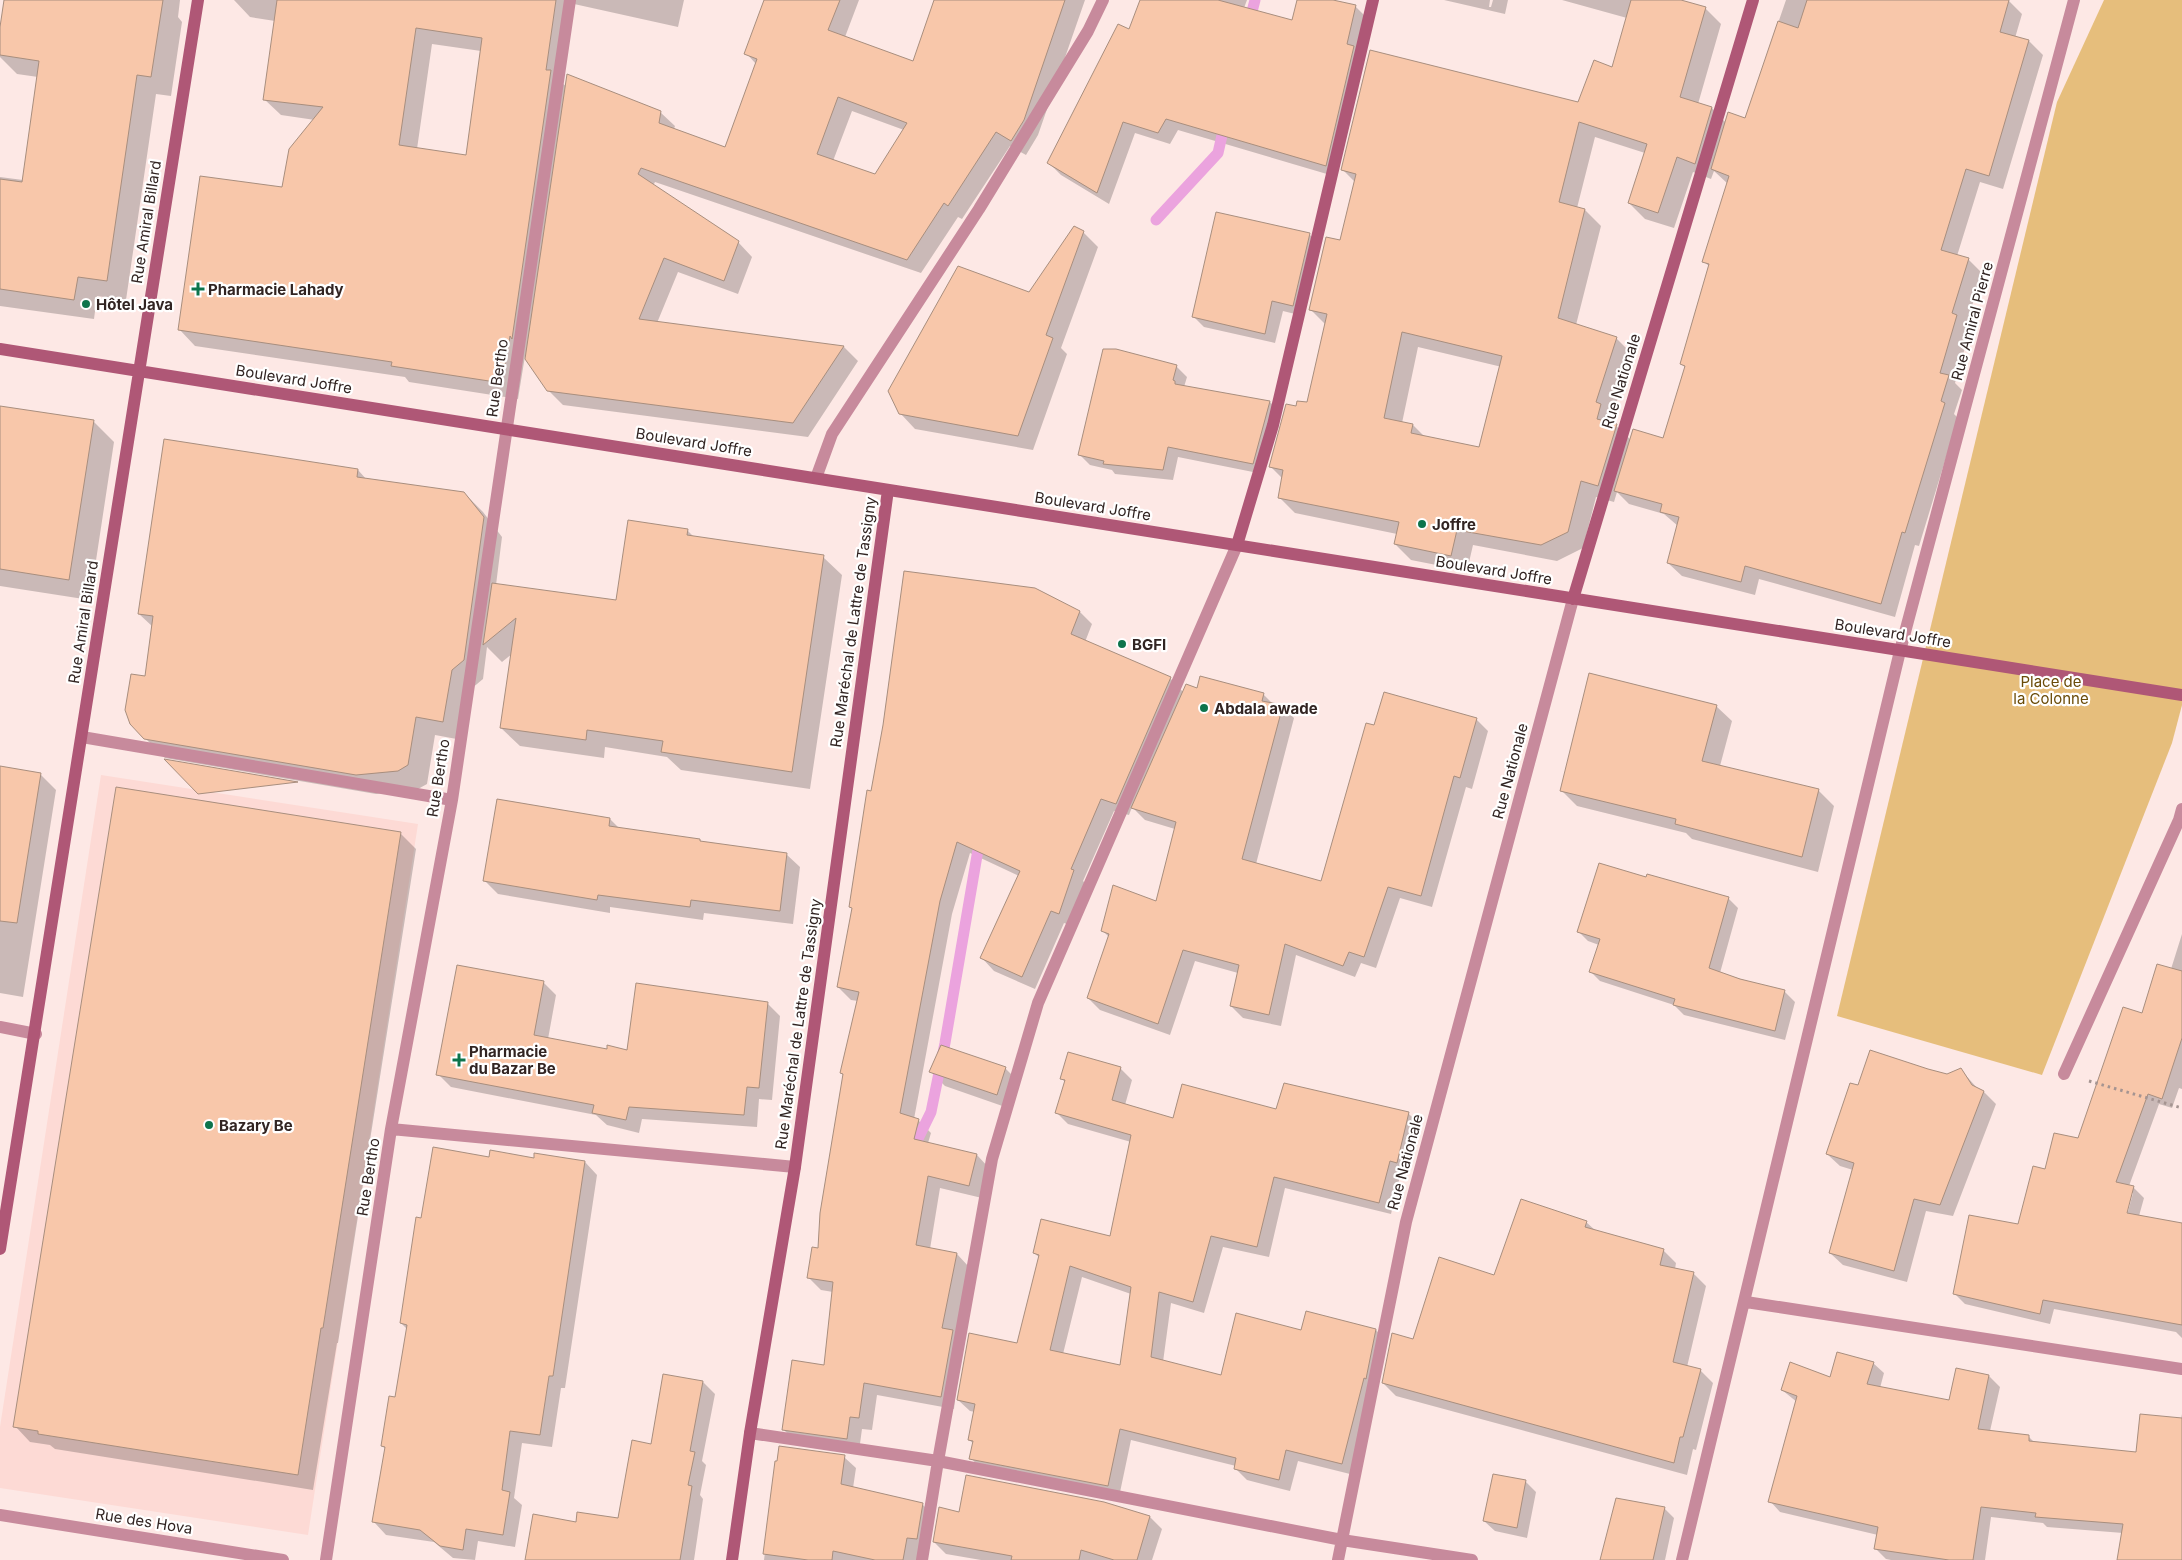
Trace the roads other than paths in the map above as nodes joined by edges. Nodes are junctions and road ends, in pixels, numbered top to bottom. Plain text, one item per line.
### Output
1 (198, 0) edge
2 (570, 0) edge
3 (1103, 0) edge
4 (1373, 0) edge
5 (1753, 0) edge
6 (2074, 0) edge
7 (0, 349) edge
8 (139, 371) junction
9 (506, 429) junction
10 (816, 478) junction
11 (888, 490) junction
12 (1237, 545) junction
13 (1573, 599) junction
14 (1900, 651) junction
15 (2182, 695) edge
16 (82, 736) junction
17 (452, 800) junction
18 (2182, 809) edge
19 (0, 1027) edge
20 (36, 1034) junction
21 (2064, 1074) road end
22 (391, 1129) junction
23 (795, 1167) junction
24 (0, 1249) edge
25 (1746, 1302) junction
26 (2182, 1368) edge
27 (750, 1433) junction
28 (938, 1460) junction
29 (0, 1515) edge
30 (1342, 1540) junction
31 (283, 1560) edge
32 (326, 1560) edge
33 (732, 1560) edge
34 (922, 1560) edge
35 (1338, 1560) edge
36 (1472, 1560) edge
37 (1682, 1560) edge

1 - 8 street, Rue Amiral Billard
2 - 9 street, Rue Bertho
3 - 10 street
4 - 12 street
5 - 13 street, Rue Nationale
6 - 14 street, Rue Amiral Pierre
7 - 8 street, Boulevard Joffre
8 - 9 street, Boulevard Joffre
8 - 16 street, Rue Amiral Billard
9 - 10 street, Boulevard Joffre
9 - 17 street, Rue Bertho
10 - 11 street, Boulevard Joffre
11 - 12 street, Boulevard Joffre
11 - 23 street, Rue Maréchal de Lattre de Tassigny
12 - 13 street, Boulevard Joffre
12 - 28 street
13 - 14 street, Boulevard Joffre
13 - 30 street, Rue Nationale
14 - 15 street, Boulevard Joffre
14 - 25 street, Rue Amiral Pierre
16 - 17 street
16 - 20 street, Rue Amiral Billard
17 - 22 street, Rue Bertho
18 - 21 street
19 - 20 street
20 - 24 street, Rue Amiral Billard
22 - 23 street
22 - 32 street, Rue Bertho
23 - 27 street, Rue Maréchal de Lattre de Tassigny
25 - 26 street
25 - 37 street, Rue Amiral Pierre
27 - 28 street
27 - 33 street, Rue Maréchal de Lattre de Tassigny
28 - 30 street
28 - 34 street
29 - 31 street, Rue des Hova
30 - 35 street, Rue Nationale
30 - 36 street

